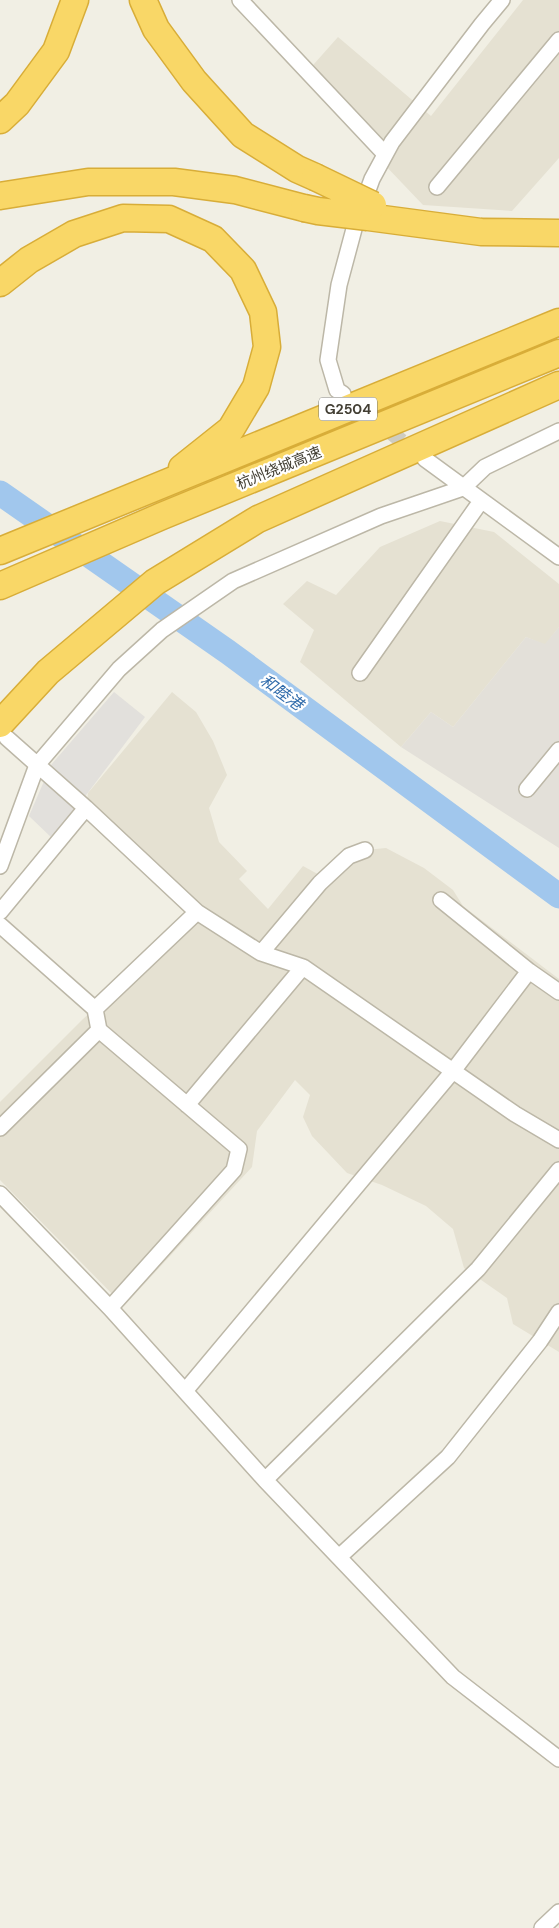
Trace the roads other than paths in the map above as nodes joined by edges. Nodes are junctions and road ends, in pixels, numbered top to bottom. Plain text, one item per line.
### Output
1 (75, 0) edge
2 (143, 0) edge
3 (240, 0) edge
4 (502, 0) edge
5 (559, 40) edge
6 (0, 120) edge
7 (385, 154) junction
8 (437, 187) dead end
9 (0, 196) edge
10 (370, 211) junction
11 (559, 232) edge
12 (0, 283) edge
13 (559, 322) edge
14 (559, 352) edge
15 (559, 385) edge
16 (343, 394) tunnel mouth
17 (559, 431) edge
18 (425, 459) tunnel mouth
19 (463, 488) junction
20 (147, 492) junction
21 (481, 501) junction
22 (0, 551) edge
23 (559, 556) edge
24 (8, 583) edge
25 (360, 673) dead end
26 (4, 731) edge
27 (559, 750) edge
28 (37, 765) junction
29 (527, 789) dead end
30 (86, 808) junction
31 (366, 850) dead end
32 (0, 866) edge
33 (441, 900) dead end
34 (0, 912) edge
35 (198, 912) junction
36 (0, 925) edge
37 (260, 953) junction
38 (303, 967) junction
39 (529, 971) junction
40 (559, 992) edge
41 (95, 1009) junction
42 (99, 1030) junction
43 (453, 1072) junction
44 (187, 1105) junction
45 (0, 1128) edge
46 (559, 1140) edge
47 (559, 1170) edge
48 (0, 1194) edge
49 (110, 1308) junction
50 (559, 1312) edge
51 (185, 1391) junction
52 (265, 1480) junction
53 (339, 1557) junction
54 (559, 1759) edge
55 (559, 1912) edge
56 (542, 1928) edge

1 - 6 highway
2 - 10 highway, bridge
3 - 7 street
4 - 7 street
5 - 8 street
7 - 16 street
9 - 10 highway, bridge
10 - 11 highway
12 - 20 highway
13 - 20 highway, 杭州绕城高速 / G2504
14 - 24 highway, 杭州绕城高速 / G2504
15 - 26 highway
17 - 19 street
18 - 19 street
19 - 21 street
19 - 28 street
20 - 22 highway, 杭州绕城高速 / G2504
21 - 23 street
21 - 25 street
26 - 28 street
27 - 29 street
28 - 30 street
28 - 32 street
30 - 34 street
30 - 35 street
31 - 37 street
33 - 39 street
35 - 37 street
35 - 41 street
36 - 41 street
37 - 38 street
38 - 43 street
38 - 44 street
39 - 40 street
39 - 43 street
41 - 42 street
42 - 44 street
42 - 45 street
43 - 46 street
43 - 51 street
44 - 49 street
47 - 52 street
48 - 49 street
49 - 51 street
50 - 53 street
51 - 52 street
52 - 53 street
53 - 54 street
55 - 56 street

